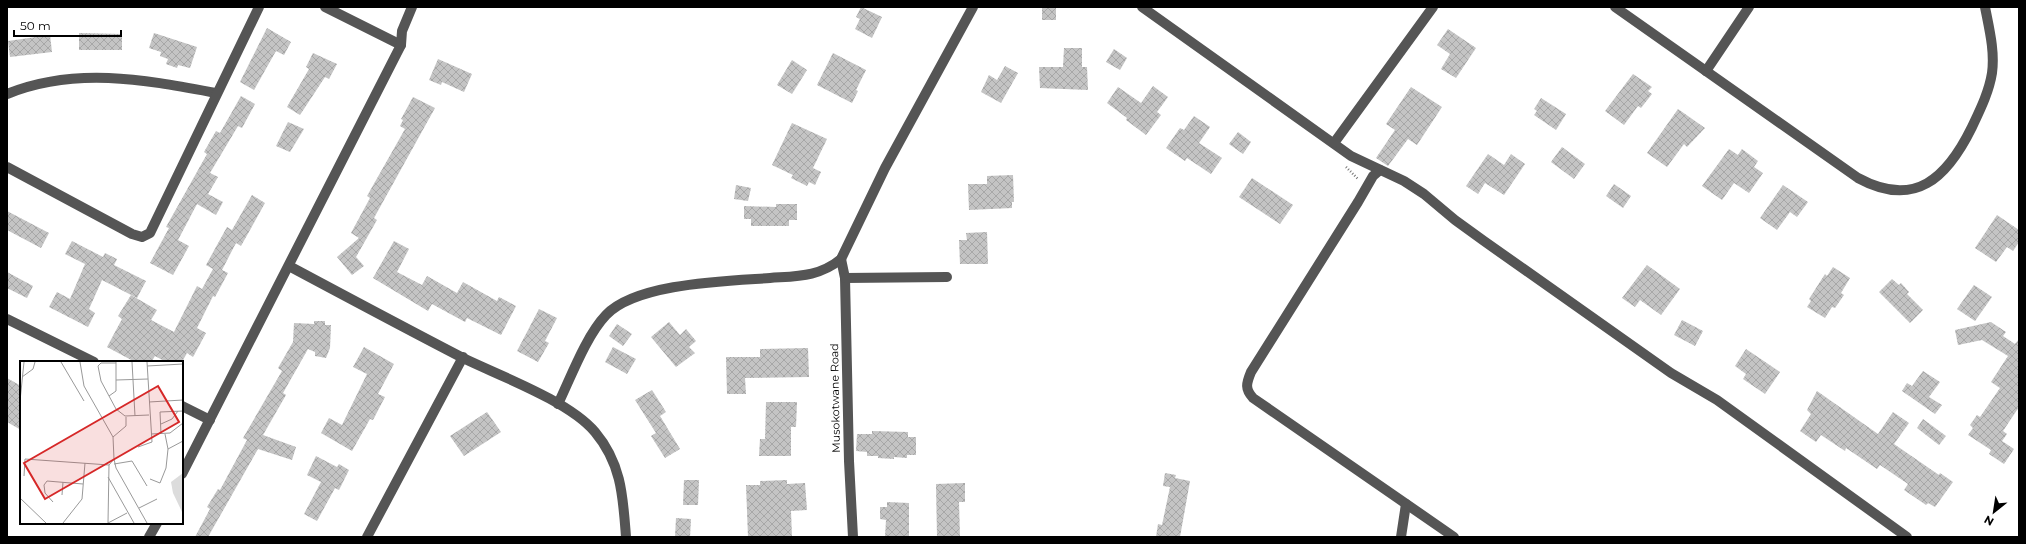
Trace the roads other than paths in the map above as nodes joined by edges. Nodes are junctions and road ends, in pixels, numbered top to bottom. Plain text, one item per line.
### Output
1 (259, 7) edge
2 (325, 7) edge
3 (412, 7) edge
4 (973, 7) edge
5 (1142, 7) edge
6 (1433, 7) edge
7 (1615, 7) edge
8 (1749, 7) edge
9 (1984, 7) edge
10 (401, 45) junction
11 (1706, 71) junction
12 (216, 93) junction
13 (7, 94) edge
14 (1334, 143) junction
15 (7, 167) edge
16 (1380, 170) junction
17 (841, 259) junction
18 (289, 266) junction
19 (947, 277) dead end
20 (845, 278) junction
21 (7, 319) edge
22 (463, 357) junction
23 (92, 361) edge
24 (558, 404) junction
25 (183, 406) edge
26 (210, 420) junction
27 (183, 472) edge
28 (1406, 504) junction
29 (156, 524) edge
30 (149, 537) edge
31 (368, 537) edge
32 (626, 537) edge
33 (853, 537) edge
34 (1401, 537) edge
35 (1454, 537) edge
36 (1907, 537) edge

1 - 12 street
2 - 10 street
3 - 10 street
4 - 17 street
5 - 14 street
6 - 14 street
7 - 11 street
8 - 11 street
9 - 11 street
10 - 18 street
12 - 13 street
12 - 15 street
14 - 16 street
16 - 28 street
16 - 36 street
17 - 20 street, Musokotwane Road
17 - 24 street
18 - 22 street
18 - 26 street
19 - 20 street
20 - 33 street, Musokotwane Road
21 - 23 street
22 - 24 street
22 - 31 street
24 - 32 street
25 - 26 street
26 - 27 street
28 - 34 street
28 - 35 street
29 - 30 street

